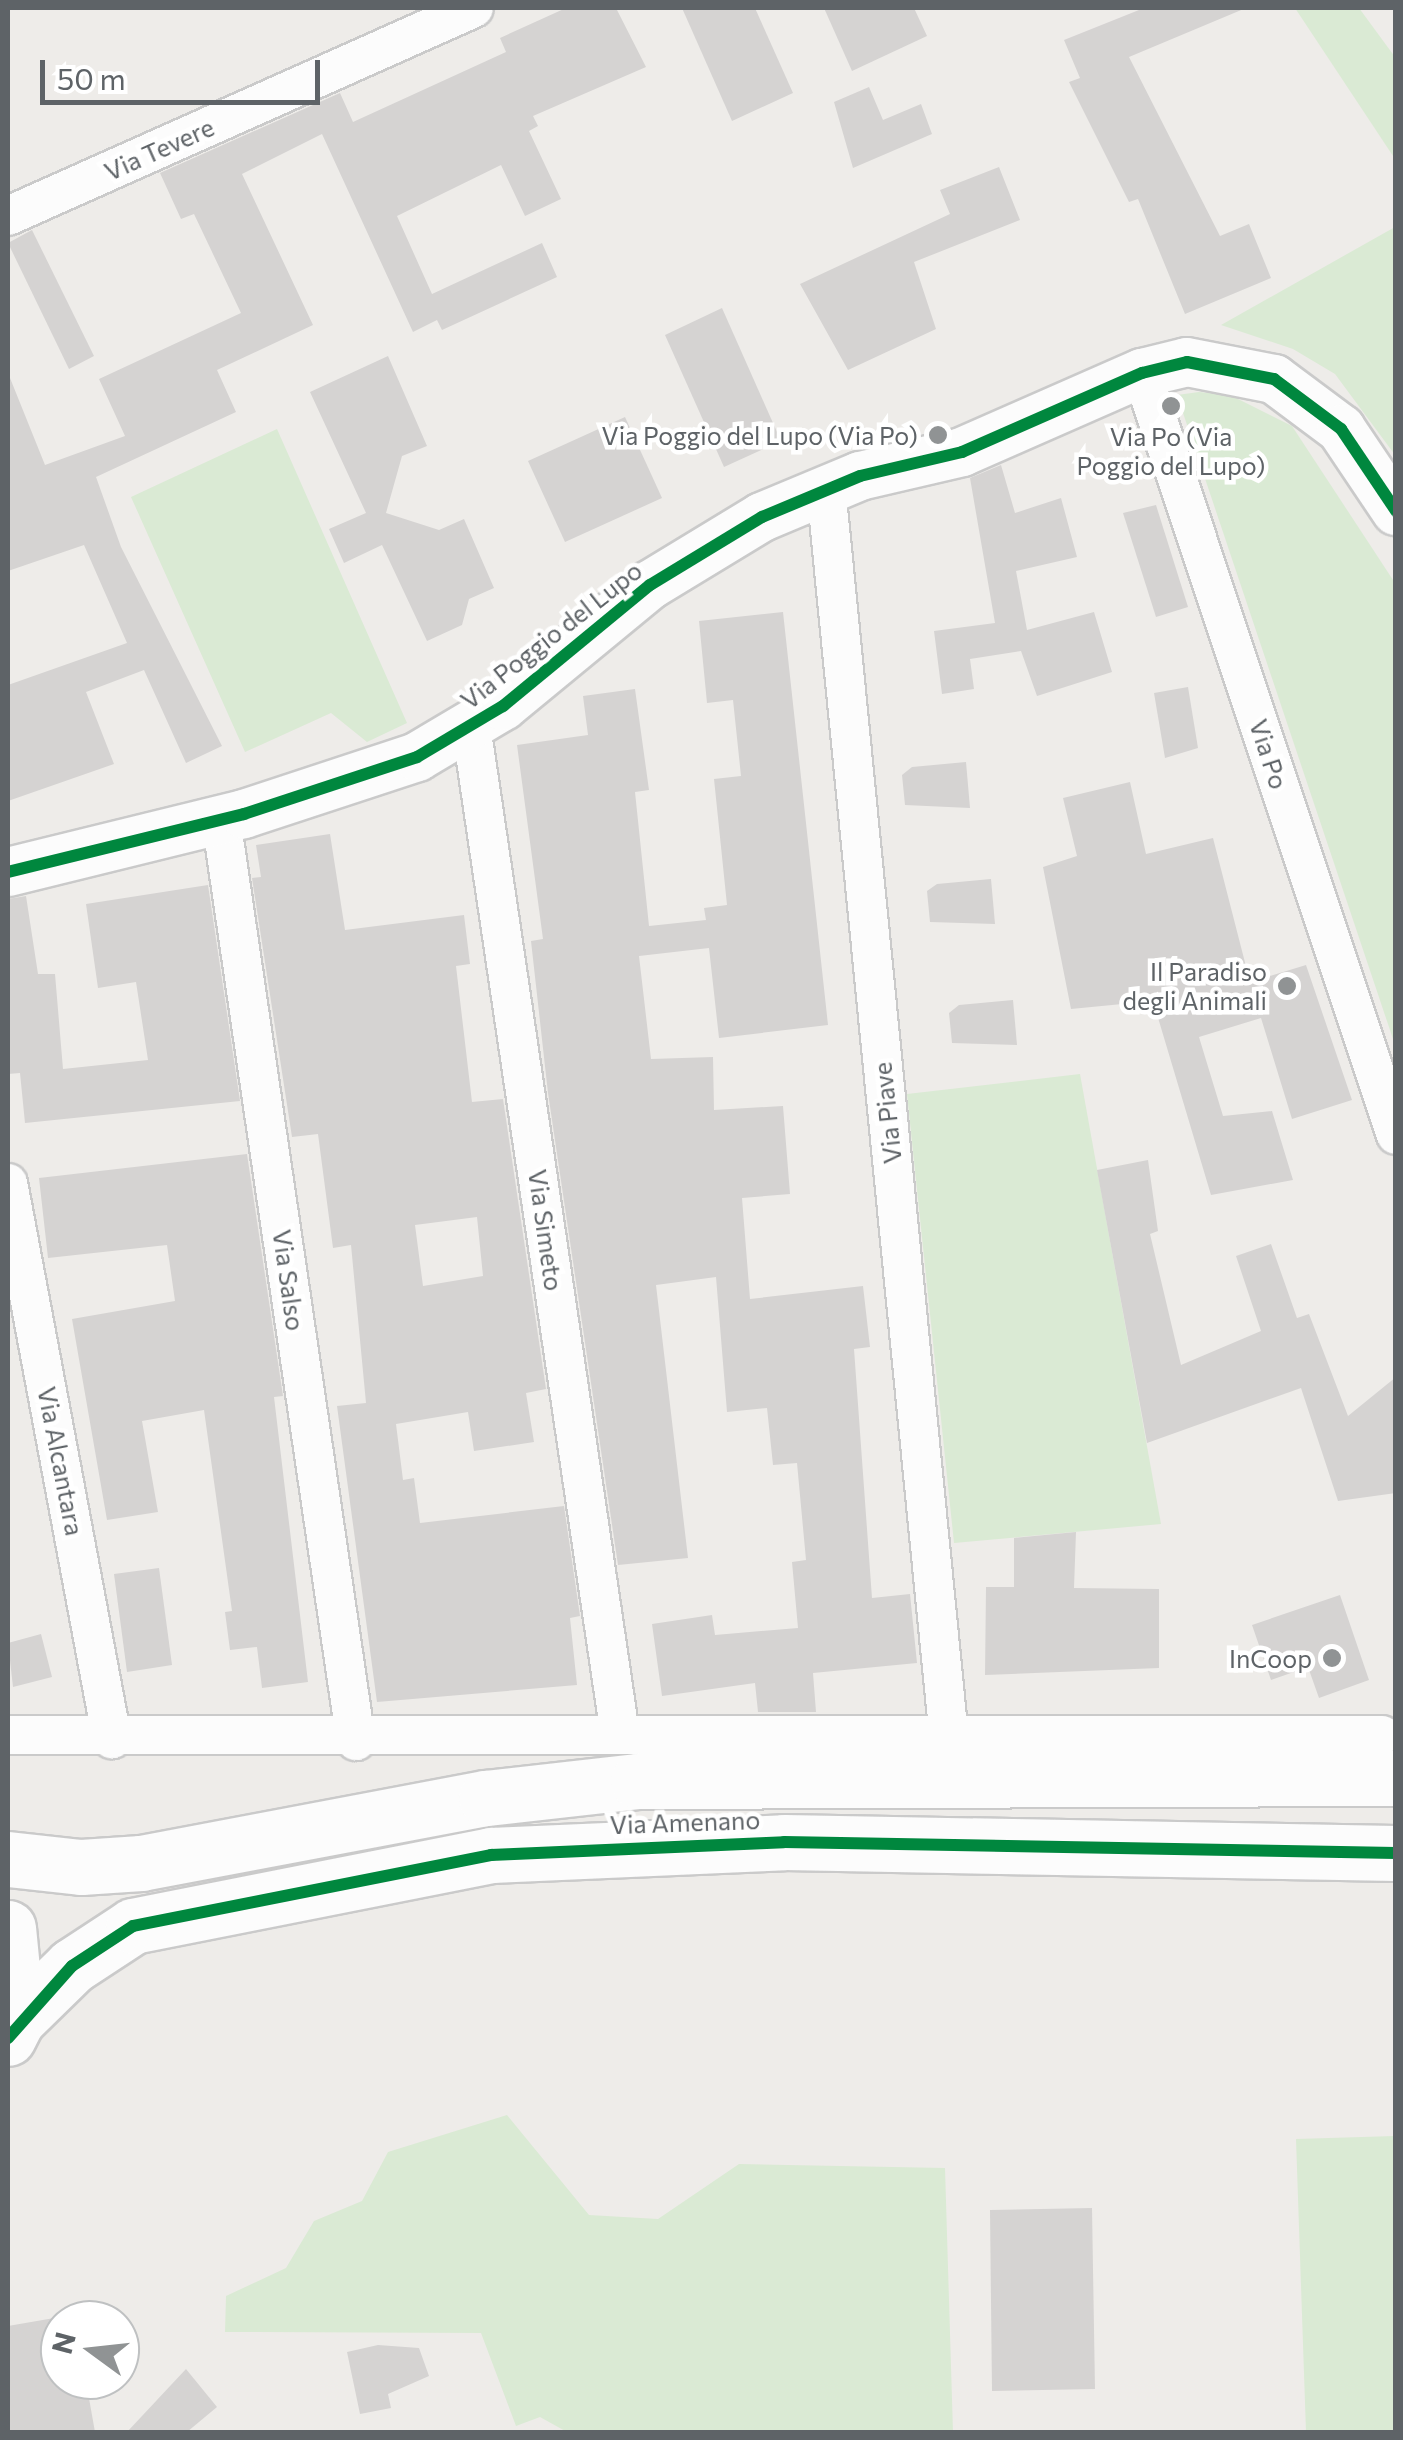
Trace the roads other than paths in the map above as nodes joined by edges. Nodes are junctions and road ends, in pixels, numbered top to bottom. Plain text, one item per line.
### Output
1 (474, 8) edge
2 (8, 216) edge
3 (1142, 373) junction
4 (826, 488) junction
5 (1396, 512) edge
6 (472, 726) junction
7 (221, 819) junction
8 (8, 872) edge
9 (1396, 1134) edge
10 (8, 1182) edge
11 (620, 1734) junction
12 (8, 1735) edge
13 (949, 1738) junction
14 (112, 1739) junction
15 (356, 1741) junction
16 (1389, 1756) edge
17 (1396, 1854) edge
18 (8, 1859) edge
19 (8, 1928) edge
20 (12, 2029) edge

1 - 2 street, Via Tevere
3 - 4 street, Via Poggio del Lupo
3 - 5 street, Via Poggio del Lupo
3 - 9 street, Via Po
4 - 6 street, Via Poggio del Lupo
4 - 13 street, Via Piave
6 - 7 street, Via Poggio del Lupo
6 - 11 street, Via Simeto
7 - 8 street, Via Poggio del Lupo
7 - 15 street, Via Salso
10 - 14 street, Via Alcantara
11 - 13 street
11 - 15 street
12 - 14 street
13 - 16 street
14 - 15 street
16 - 18 main road, Via Amenano
17 - 20 main road, Via Amenano
19 - 20 main road

